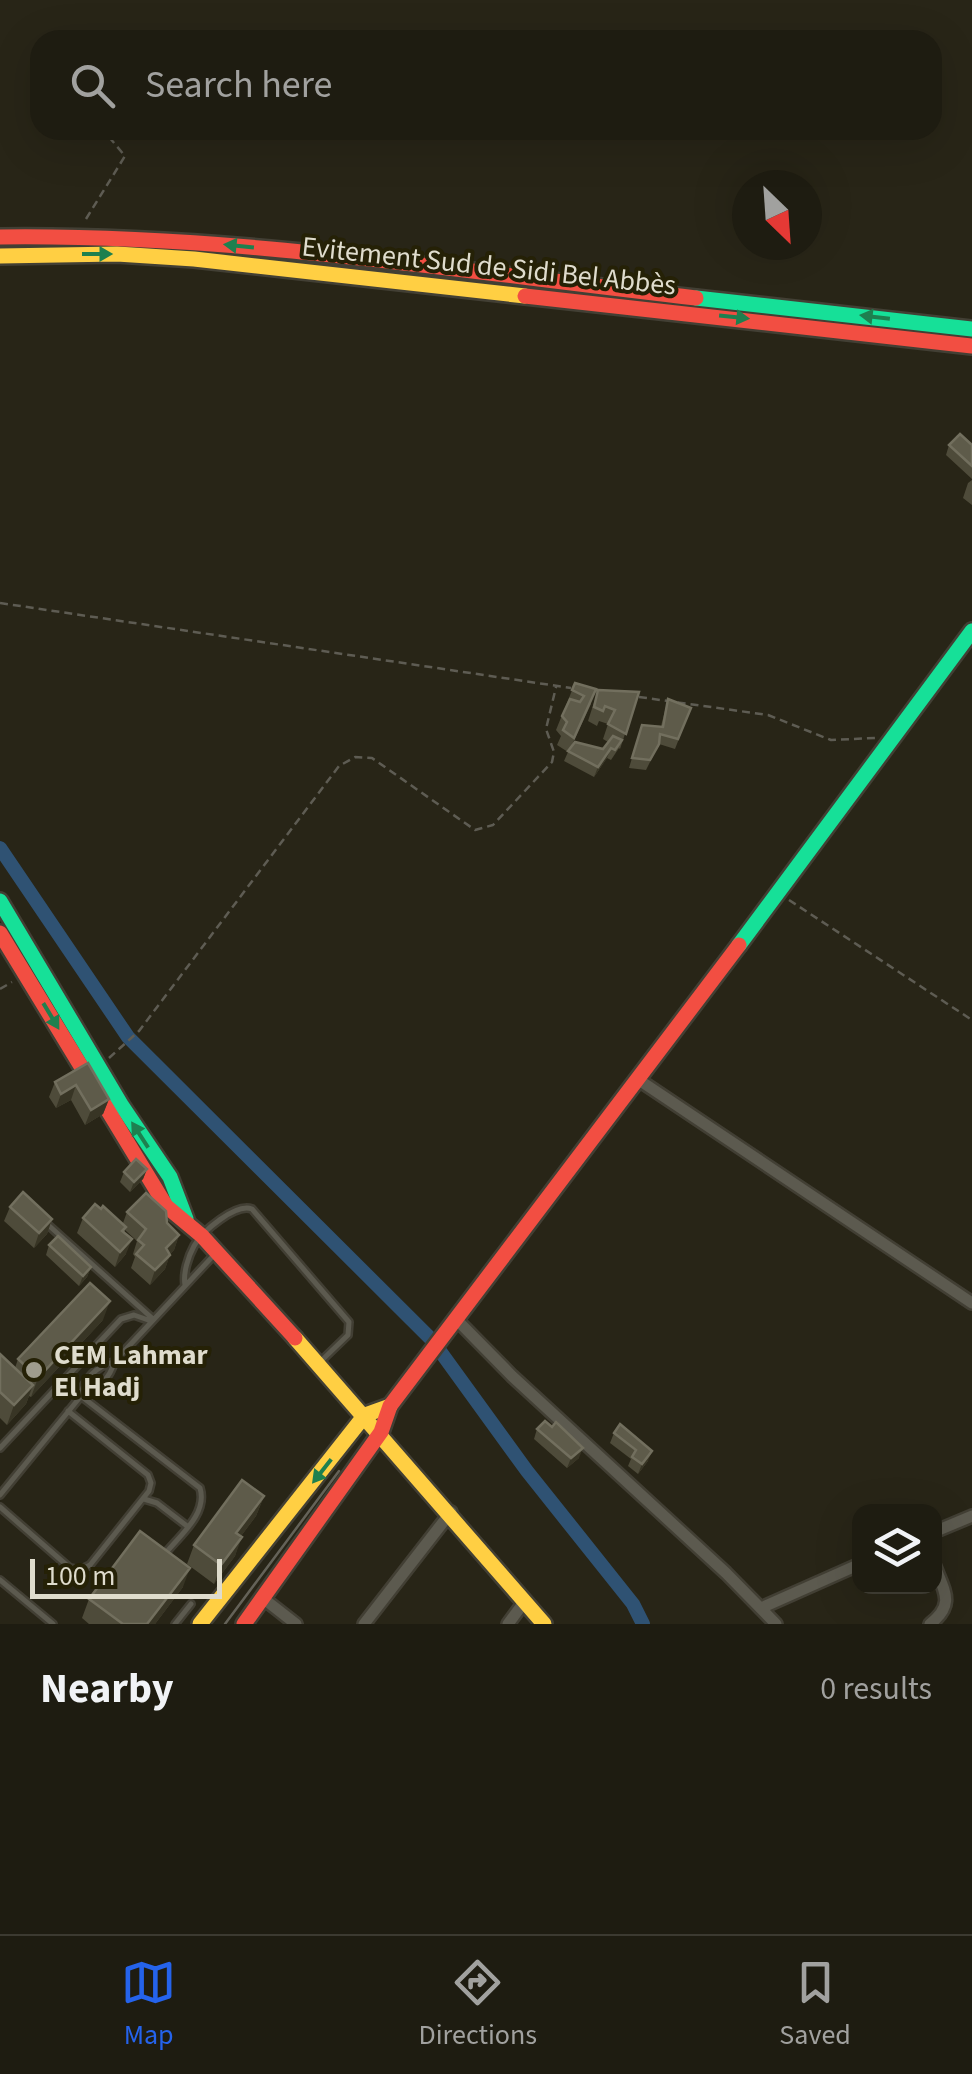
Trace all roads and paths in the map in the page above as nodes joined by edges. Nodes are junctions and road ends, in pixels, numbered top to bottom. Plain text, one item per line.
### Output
1 (112, 140) edge
2 (76, 236) junction
3 (0, 237) edge
4 (0, 256) edge
5 (972, 329) edge
6 (972, 346) edge
7 (0, 602) edge
8 (972, 631) edge
9 (556, 686) junction
10 (574, 688) edge
11 (627, 695) edge
12 (891, 739) junction
13 (777, 892) junction
14 (0, 901) edge
15 (0, 933) edge
16 (972, 1020) edge
17 (124, 1048) dead end
18 (639, 1080) junction
19 (186, 1219) junction
20 (44, 1221) edge
21 (202, 1236) junction
22 (217, 1252) junction
23 (185, 1285) junction
24 (972, 1304) edge
25 (152, 1320) junction
26 (457, 1320) junction
27 (114, 1362) junction
28 (318, 1364) junction
29 (80, 1396) junction
30 (390, 1406) junction
31 (68, 1411) junction
32 (365, 1415) junction
33 (380, 1432) junction
34 (0, 1448) edge
35 (0, 1495) edge
36 (144, 1498) junction
37 (0, 1508) edge
38 (451, 1512) junction
39 (972, 1516) edge
40 (187, 1526) junction
41 (942, 1529) edge
42 (164, 1555) edge
43 (852, 1568) edge
44 (0, 1580) edge
45 (942, 1587) edge
46 (264, 1598) junction
47 (525, 1601) junction
48 (190, 1604) dead end
49 (761, 1608) junction
50 (53, 1624) edge
51 (174, 1624) edge
52 (200, 1624) edge
53 (244, 1624) edge
54 (296, 1624) edge
55 (364, 1624) edge
56 (508, 1624) edge
57 (544, 1624) edge
58 (776, 1624) edge
59 (930, 1624) edge

1 - 2 path
2 - 3 main road, Evitement Sud de Sidi Bel Abbès
5 -> 2 main road, Evitement Sud de Sidi Bel Abbès
4 -> 6 main road, Evitement Sud de Sidi Bel Abbès
7 - 9 path
8 - 12 main road
9 - 10 path
9 - 17 path
11 - 12 path
12 - 13 main road
13 - 16 path
13 - 18 main road
19 -> 14 main road
15 -> 19 main road
18 - 24 street
18 - 26 main road
19 - 21 main road
20 - 25 lane
21 - 22 main road
21 - 23 lane
21 - 28 lane
22 - 23 lane
22 - 28 main road
23 - 25 lane
25 - 27 lane
25 - 34 lane
26 - 30 main road
26 - 49 street
27 - 29 lane
27 - 29 lane
28 - 32 main road
29 - 31 lane
29 - 40 lane
30 - 32 main road
30 - 33 main road
31 - 35 lane
31 - 36 lane
32 - 33 main road
32 -> 52 main road
33 - 38 main road
33 - 46 main road
36 - 37 lane
36 - 40 lane
38 - 47 main road
38 - 55 street
39 - 41 street
40 - 42 lane
43 - 49 street
44 - 50 lane
45 - 59 street
46 - 53 main road
46 - 54 street
47 - 56 street
47 - 57 main road
48 - 51 lane
49 - 58 street

